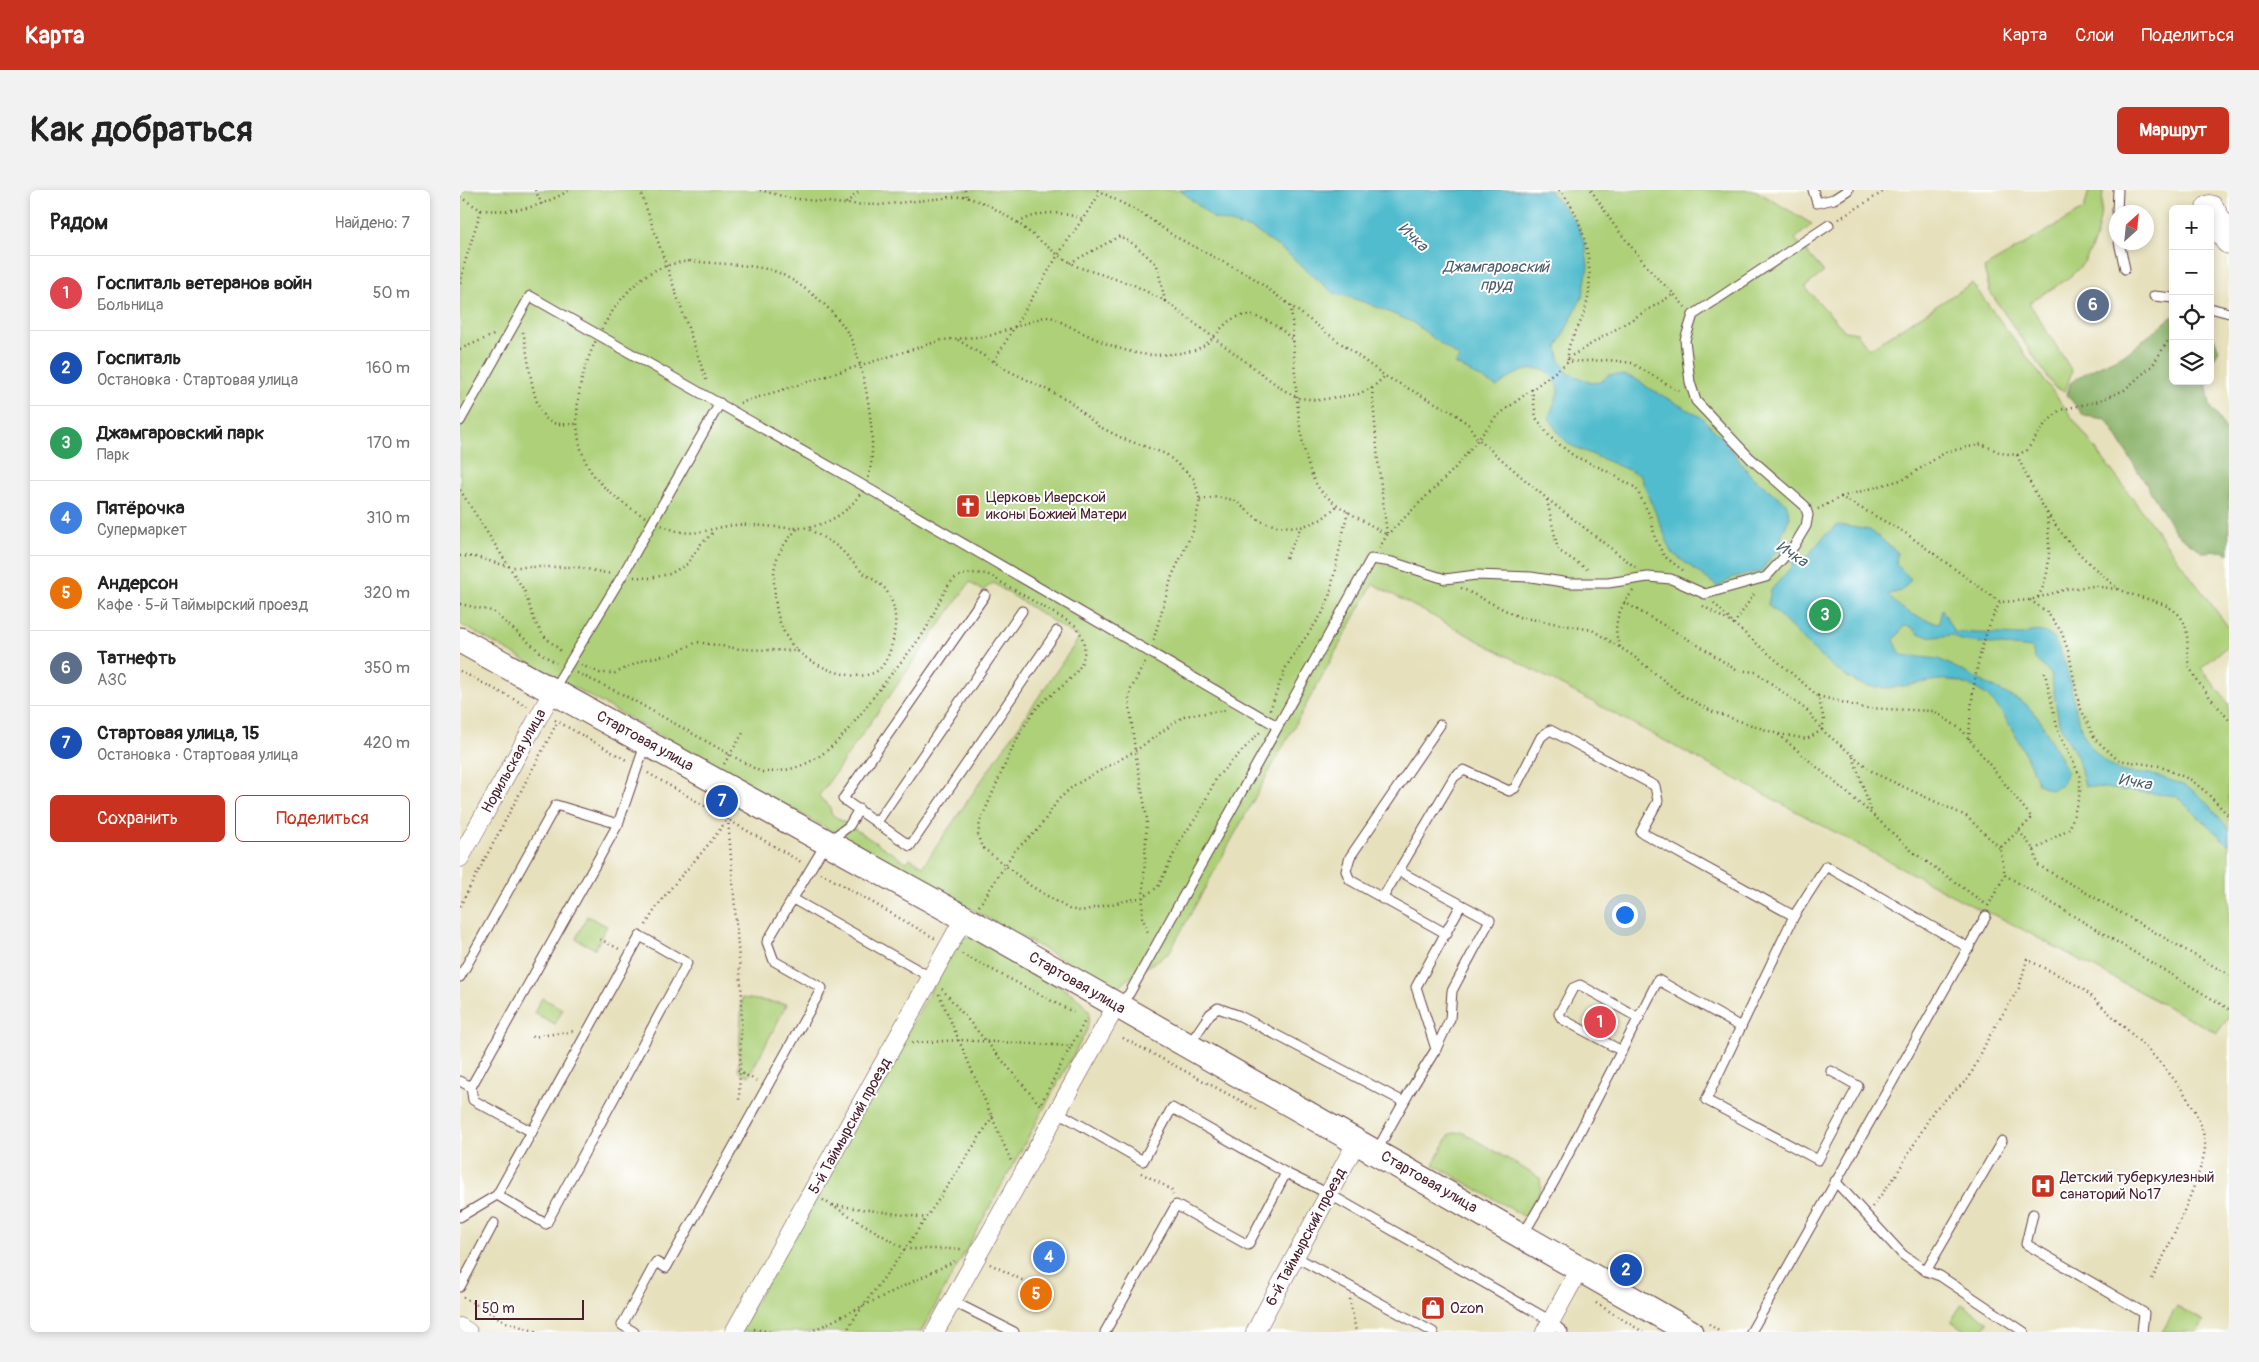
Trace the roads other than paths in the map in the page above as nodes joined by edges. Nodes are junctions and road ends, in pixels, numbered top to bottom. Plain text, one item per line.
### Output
1 (1813, 190) edge
2 (1848, 190) edge
3 (2118, 190) edge
4 (2199, 190) edge
5 (2117, 205) edge
6 (2208, 205) edge
7 (2214, 216) edge
8 (1829, 225) road end
9 (2229, 240) edge
10 (2121, 250) edge
11 (2125, 269) dead end
12 (2154, 296) dead end
13 (2169, 298) edge
14 (2214, 309) edge
15 (2229, 313) edge
16 (720, 403) junction
17 (460, 421) edge
18 (985, 595) dead end
19 (1022, 611) dead end
20 (1057, 631) dead end
21 (460, 640) edge
22 (553, 691) junction
23 (1440, 724) dead end
24 (1277, 726) junction
25 (646, 741) junction
26 (858, 809) junction
27 (877, 822) junction
28 (618, 824) junction
29 (826, 843) junction
30 (460, 858) edge
31 (1399, 871) junction
32 (793, 899) junction
33 (1382, 899) junction
34 (1461, 905) junction
35 (971, 914) junction
36 (1794, 916) junction
37 (1986, 916) road end
38 (1447, 934) junction
39 (1969, 948) junction
40 (460, 977) edge
41 (933, 978) junction
42 (1116, 1006) junction
43 (1639, 1018) junction
44 (1741, 1027) junction
45 (1189, 1046) junction
46 (1436, 1049) junction
47 (1622, 1051) junction
48 (1832, 1071) dead end
49 (460, 1081) edge
50 (471, 1087) junction
51 (1404, 1102) junction
52 (1056, 1111) junction
53 (532, 1132) junction
54 (2002, 1141) dead end
55 (1367, 1147) junction
56 (1286, 1173) junction
57 (1835, 1182) junction
58 (1330, 1194) junction
59 (497, 1195) junction
60 (2033, 1214) dead end
61 (460, 1217) edge
62 (494, 1223) dead end
63 (1523, 1235) junction
64 (1296, 1257) junction
65 (1580, 1268) junction
66 (1926, 1270) junction
67 (460, 1287) edge
68 (952, 1301) junction
69 (460, 1327) edge
70 (1553, 1328) edge
71 (468, 1332) edge
72 (634, 1332) edge
73 (734, 1332) edge
74 (935, 1332) edge
75 (1014, 1332) edge
76 (1106, 1332) edge
77 (1255, 1332) edge
78 (1433, 1332) edge
79 (1690, 1332) edge
80 (1751, 1332) edge
81 (2024, 1332) edge
82 (2142, 1332) edge

1 - 2 lane
3 - 5 lane
4 - 6 highway
7 - 9 highway
8 - 24 lane
10 - 11 lane
12 - 13 lane
14 - 15 lane
16 - 17 lane
16 - 22 lane
16 - 24 lane
18 - 26 lane
19 - 27 lane
20 - 27 lane
21 - 22 street, Стартовая улица
22 - 25 street, Стартовая улица
22 - 30 street, Норильская улица
23 - 33 lane
24 - 42 lane
25 - 28 lane
25 - 29 street, Стартовая улица
26 - 27 lane
26 - 29 lane
28 - 40 lane
28 - 50 lane
29 - 32 lane
29 - 35 street, Стартовая улица
31 - 33 lane
31 - 34 lane
31 - 36 lane
32 - 41 lane
32 - 72 lane
33 - 38 lane
34 - 38 lane
34 - 46 lane
35 - 41 street, 5-й Таймырский проезд
35 - 42 street, Стартовая улица
36 - 39 lane
36 - 44 lane
37 - 39 lane
38 - 46 lane
39 - 57 lane
41 - 73 street, 5-й Таймырский проезд
42 - 45 street, Стартовая улица
42 - 52 street
43 - 44 lane
43 - 47 lane
43 - 47 lane
44 - 48 lane
45 - 51 lane
45 - 55 street, Стартовая улица
46 - 51 lane
47 - 63 lane
49 - 50 lane
50 - 53 lane
51 - 55 lane
52 - 56 lane
52 - 68 street
53 - 59 lane
53 - 59 lane
54 - 66 lane
55 - 58 street, 6-й Таймырский проезд
55 - 63 street, Стартовая улица
56 - 58 lane
56 - 76 lane
57 - 66 lane
57 - 80 lane
58 - 64 street, 6-й Таймырский проезд
58 - 70 lane
59 - 61 lane
60 - 82 lane
62 - 67 lane
63 - 65 street, Стартовая улица
64 - 77 street, 6-й Таймырский проезд
64 - 78 lane
65 - 70 street
65 - 79 street, Стартовая улица
66 - 81 lane
68 - 74 street
68 - 75 lane
69 - 71 street

